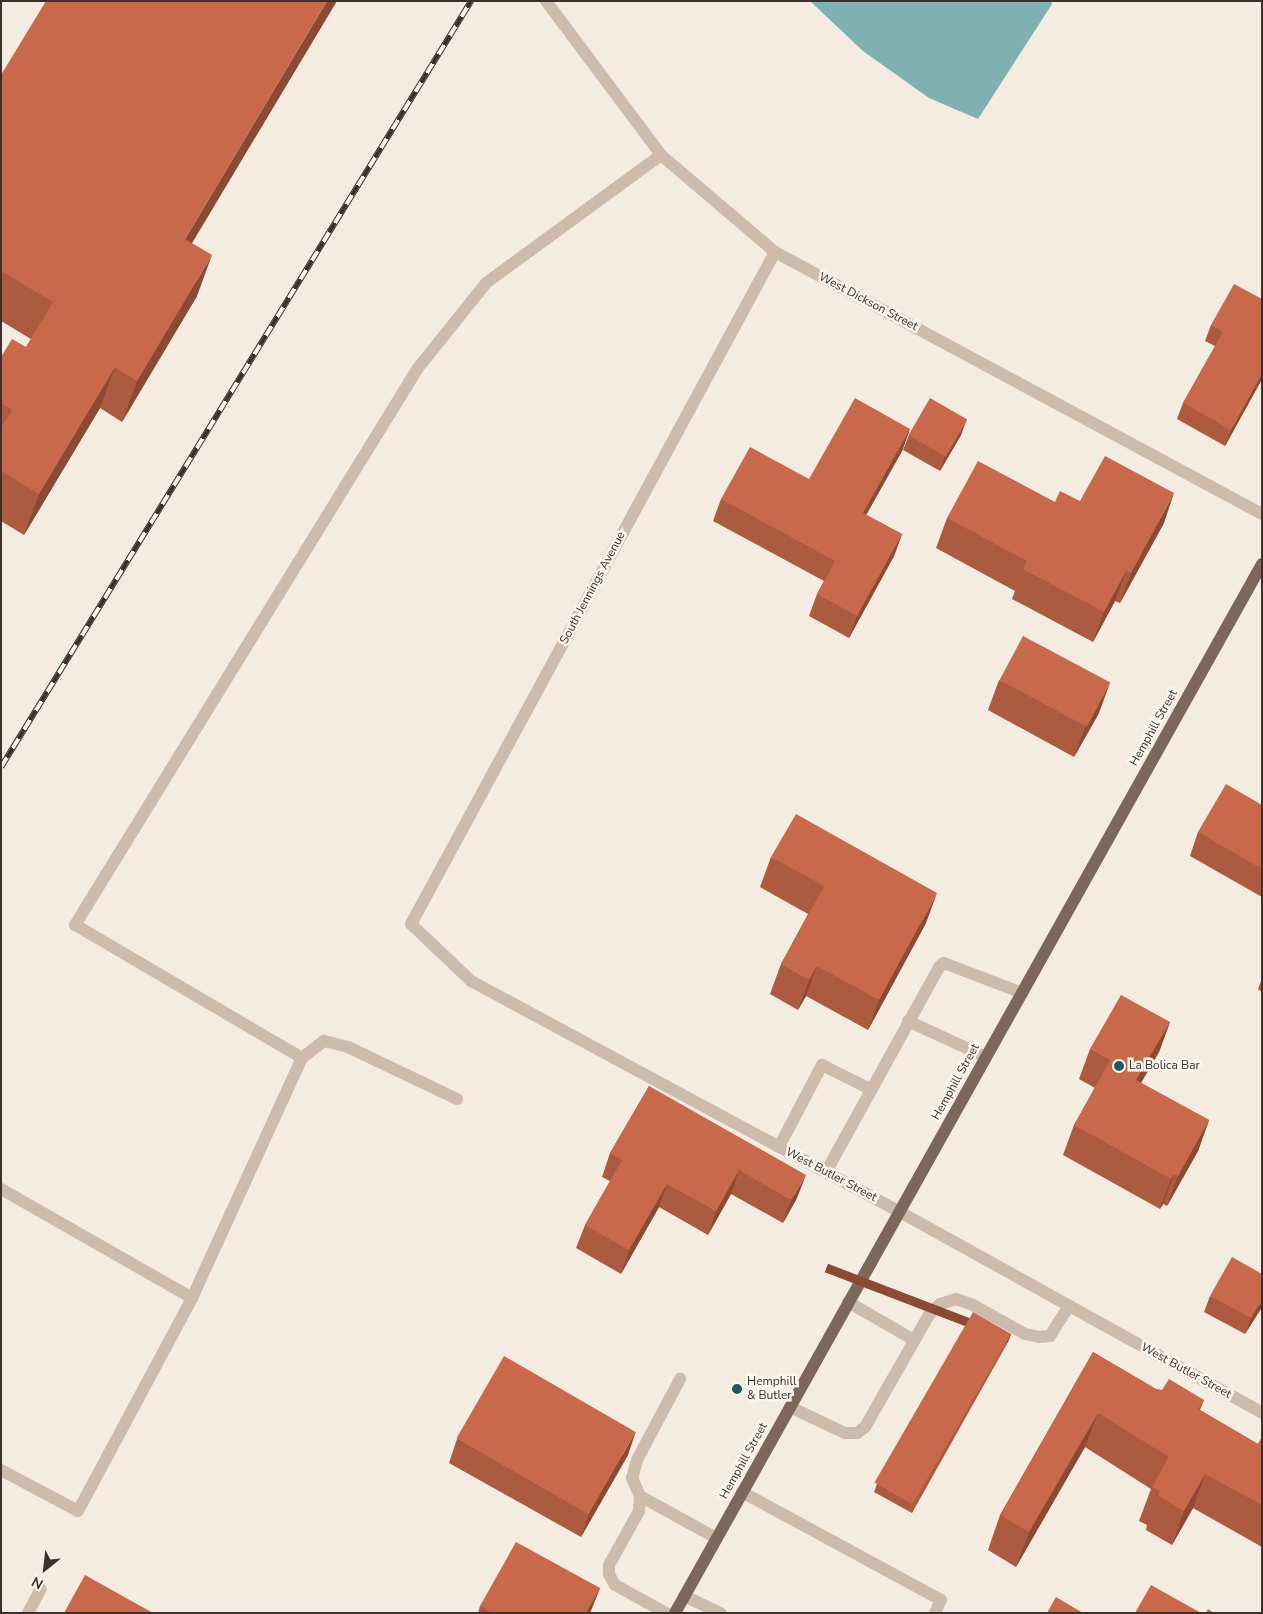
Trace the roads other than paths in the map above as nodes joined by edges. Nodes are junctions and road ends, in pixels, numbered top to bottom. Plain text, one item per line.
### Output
1 (546, 1) edge
2 (661, 155) junction
3 (775, 252) junction
4 (1262, 514) edge
5 (1262, 564) edge
6 (411, 924) joint
7 (1022, 993) junction
8 (908, 1022) junction
9 (986, 1056) junction
10 (302, 1058) junction
11 (870, 1089) junction
12 (456, 1099) dead end
13 (779, 1147) junction
14 (826, 1172) junction
15 (1, 1189) edge
16 (900, 1212) junction
17 (192, 1298) junction
18 (848, 1302) junction
19 (1069, 1306) junction
20 (914, 1340) junction
21 (680, 1380) dead end
22 (790, 1407) junction
23 (1262, 1413) edge
24 (1, 1470) edge
25 (742, 1492) junction
26 (640, 1496) junction
27 (716, 1538) junction
28 (41, 1589) dead end
29 (684, 1596) junction
30 (28, 1613) edge
31 (666, 1613) edge
32 (675, 1613) edge
33 (720, 1613) edge
34 (935, 1613) edge

1 - 2 street, West Dickson Street
2 - 3 street, West Dickson Street
2 - 10 street
3 - 4 street, West Dickson Street
3 - 6 street, South Jennings Avenue
5 - 7 main road, Hemphill Street
6 - 13 street, West Butler Street
7 - 8 street
7 - 9 main road, Hemphill Street
8 - 9 street
8 - 11 street
9 - 16 main road, Hemphill Street
10 - 12 street
10 - 17 street
11 - 13 street
11 - 14 street
13 - 14 street, West Butler Street
14 - 16 street, West Butler Street
15 - 17 street
16 - 18 main road, Hemphill Street
16 - 19 street, West Butler Street
17 - 24 street
18 - 20 street
18 - 22 main road, Hemphill Street
19 - 20 street
19 - 23 street, West Butler Street
20 - 22 street
21 - 26 street
22 - 25 main road, Hemphill Street
25 - 27 main road, Hemphill Street
25 - 34 street
26 - 27 street
26 - 31 street
27 - 29 main road, Hemphill Street
28 - 30 street
29 - 32 main road, Hemphill Street
29 - 33 street

